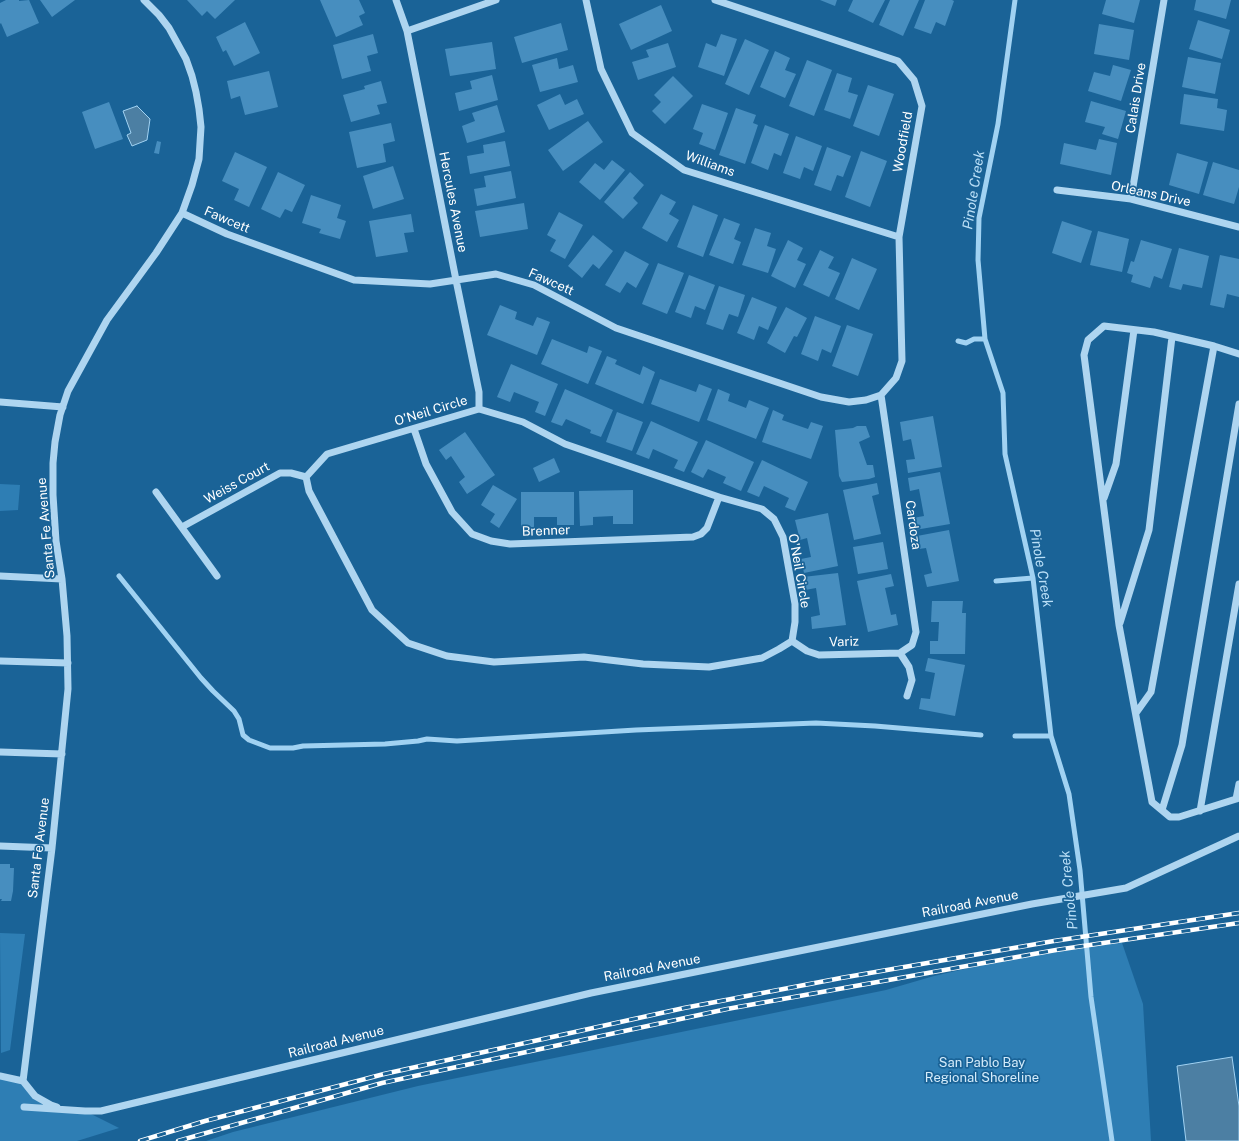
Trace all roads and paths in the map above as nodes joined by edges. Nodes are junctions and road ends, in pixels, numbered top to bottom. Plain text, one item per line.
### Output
1 (144, 0) edge
2 (396, 0) edge
3 (496, 0) edge
4 (586, 0) edge
5 (715, 0) edge
6 (1164, 0) edge
7 (408, 31) junction
8 (1057, 190) dead end
9 (1131, 199) junction
10 (182, 213) junction
11 (1239, 227) edge
12 (898, 237) junction
13 (456, 280) junction
14 (1134, 330) junction
15 (1172, 337) junction
16 (1214, 346) junction
17 (1239, 354) edge
18 (881, 394) junction
19 (0, 402) edge
20 (1239, 404) edge
21 (63, 407) junction
22 (479, 409) junction
23 (414, 429) junction
24 (306, 477) junction
25 (156, 492) dead end
26 (719, 497) junction
27 (1103, 501) junction
28 (182, 528) junction
29 (0, 576) edge
30 (217, 576) dead end
31 (62, 579) junction
32 (1239, 584) edge
33 (1119, 626) junction
34 (792, 642) junction
35 (900, 653) junction
36 (0, 661) edge
37 (68, 663) junction
38 (907, 696) dead end
39 (1136, 714) junction
40 (0, 752) edge
41 (62, 754) junction
42 (1239, 784) edge
43 (1238, 799) edge
44 (1162, 810) junction
45 (1200, 811) junction
46 (1239, 836) edge
47 (0, 846) edge
48 (52, 848) junction
49 (0, 1076) edge
50 (24, 1081) junction
51 (24, 1107) dead end
52 (65, 1110) junction

1 - 10 street, Santa Fe Avenue
2 - 7 street, Hercules Avenue
3 - 7 street
4 - 12 street, Williams
5 - 12 street, Woodfield
6 - 9 street, Calais Drive
7 - 13 street, Hercules Avenue
8 - 9 street, Orleans Drive
9 - 11 street, Orleans Drive
10 - 13 street, Fawcett
10 - 21 street, Santa Fe Avenue
12 - 18 street, Woodfield
13 - 18 street, Fawcett
13 - 22 street, Hercules Avenue
14 - 15 street
14 - 27 street
14 - 27 street
15 - 16 street
15 - 33 street
16 - 17 street
16 - 39 street
18 - 35 street, Cardoza
19 - 21 street
20 - 44 street
21 - 31 street, Santa Fe Avenue
22 - 23 street, O'Neil Circle
22 - 26 street, O'Neil Circle
23 - 24 street, O'Neil Circle
23 - 26 street, Brenner
24 - 28 street, Weiss Court
24 - 34 street
25 - 28 street
26 - 34 street, O'Neil Circle
27 - 33 street
28 - 30 street
29 - 31 street
31 - 37 street, Santa Fe Avenue
32 - 45 street
33 - 39 street
34 - 35 street, Variz
35 - 38 street
36 - 37 street
37 - 41 street, Santa Fe Avenue
39 - 44 street
40 - 41 street
41 - 48 street, Santa Fe Avenue
42 - 43 street
43 - 45 street
44 - 45 street
46 - 52 street, Railroad Avenue
47 - 48 street
48 - 50 street, Santa Fe Avenue
49 - 50 street
50 - 52 street, Railroad Avenue
51 - 52 street, Railroad Avenue

